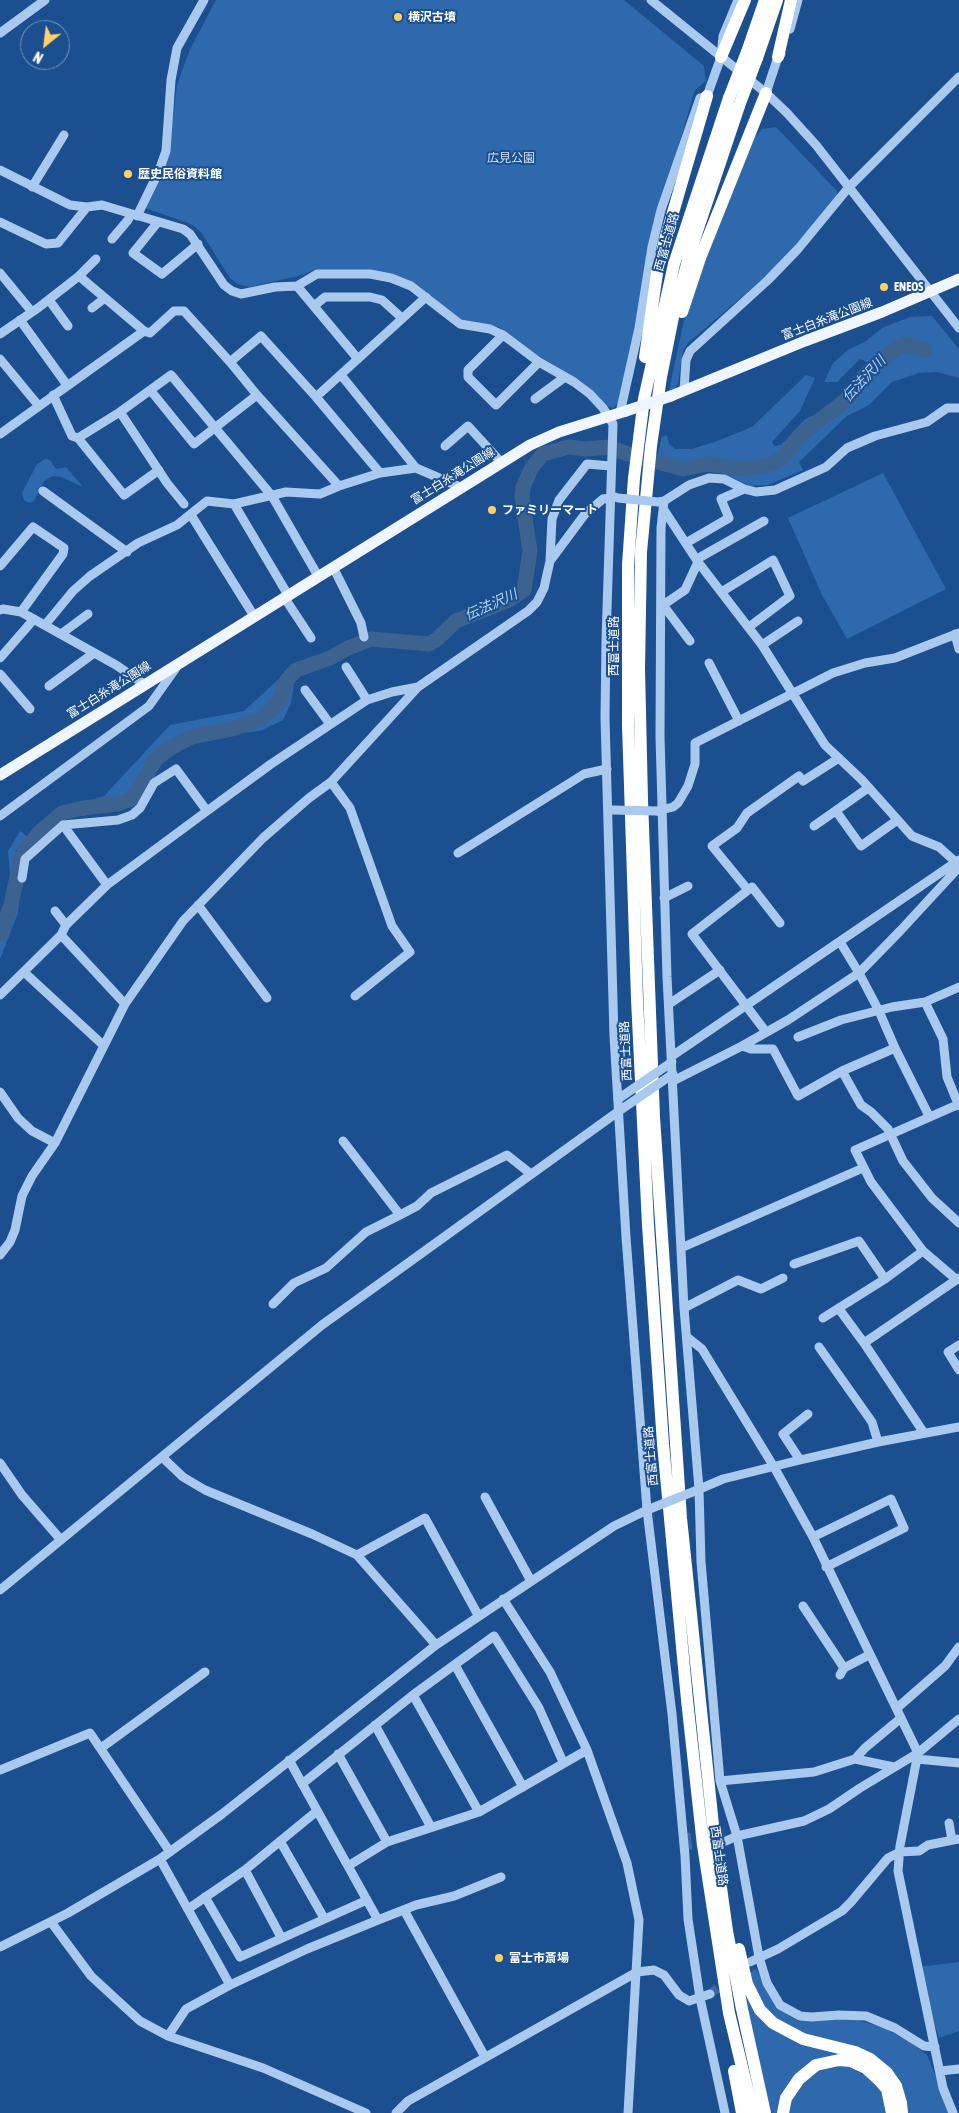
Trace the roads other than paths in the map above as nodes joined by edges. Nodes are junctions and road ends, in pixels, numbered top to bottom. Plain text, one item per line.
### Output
1 (45, 0) edge
2 (204, 0) edge
3 (651, 0) edge
4 (738, 0) edge
5 (745, 0) edge
6 (765, 0) edge
7 (777, 0) edge
8 (791, 0) edge
9 (798, 0) edge
10 (0, 33) edge
11 (752, 55) junction
12 (778, 57) junction
13 (721, 58) junction
14 (959, 77) edge
15 (766, 93) junction
16 (707, 96) junction
17 (734, 102) junction
18 (64, 135) dead end
19 (0, 170) edge
20 (32, 186) junction
21 (849, 187) junction
22 (87, 207) junction
23 (134, 215) junction
24 (0, 222) edge
25 (158, 222) junction
26 (112, 238) dead end
27 (198, 244) junction
28 (96, 259) dead end
29 (0, 273) edge
30 (79, 276) junction
31 (959, 279) edge
32 (297, 286) junction
33 (932, 291) junction
34 (426, 297) junction
35 (105, 298) junction
36 (49, 300) junction
37 (314, 306) junction
38 (92, 308) dead end
39 (32, 312) junction
40 (402, 318) junction
41 (20, 320) junction
42 (68, 326) dead end
43 (959, 328) edge
44 (144, 331) junction
45 (0, 334) edge
46 (503, 335) junction
47 (0, 359) edge
48 (358, 359) junction
49 (230, 362) junction
50 (539, 362) junction
51 (341, 374) junction
52 (565, 377) junction
53 (67, 385) junction
54 (151, 390) junction
55 (684, 390) junction
56 (257, 395) junction
57 (53, 396) junction
58 (316, 397) junction
59 (535, 399) dead end
60 (644, 400) junction
61 (38, 405) junction
62 (959, 408) edge
63 (120, 412) junction
64 (618, 414) junction
65 (216, 428) junction
66 (1, 431) edge
67 (78, 438) junction
68 (647, 442) junction
69 (445, 446) dead end
70 (501, 462) junction
71 (612, 462) junction
72 (416, 468) junction
73 (159, 470) junction
74 (380, 473) junction
75 (339, 486) junction
76 (460, 487) junction
77 (744, 489) junction
78 (43, 491) dead end
79 (272, 496) junction
80 (615, 497) junction
81 (184, 504) dead end
82 (234, 504) junction
83 (662, 504) junction
84 (191, 514) junction
85 (764, 521) dead end
86 (686, 543) junction
87 (127, 552) junction
88 (698, 560) junction
89 (550, 561) junction
90 (1, 564) edge
91 (333, 567) junction
92 (318, 576) junction
93 (723, 591) junction
94 (286, 596) junction
95 (662, 602) junction
96 (1, 609) edge
97 (22, 612) junction
98 (88, 614) dead end
99 (254, 616) junction
100 (34, 619) junction
101 (798, 621) dead end
102 (45, 626) junction
103 (749, 627) junction
104 (957, 633) edge
105 (62, 634) junction
106 (364, 637) dead end
107 (311, 638) dead end
108 (690, 641) dead end
109 (762, 645) junction
110 (959, 648) edge
111 (94, 653) junction
112 (0, 658) edge
113 (181, 662) junction
114 (709, 663) dead end
115 (346, 667) dead end
116 (0, 674) edge
117 (144, 684) junction
118 (49, 686) dead end
119 (418, 687) junction
120 (305, 690) dead end
121 (794, 694) junction
122 (367, 700) junction
123 (30, 709) dead end
124 (739, 721) junction
125 (330, 724) junction
126 (840, 758) junction
127 (607, 769) junction
128 (0, 775) edge
129 (331, 782) junction
130 (868, 788) junction
131 (610, 810) junction
132 (660, 810) junction
133 (206, 811) junction
134 (836, 811) junction
135 (0, 816) edge
136 (896, 820) junction
137 (64, 825) junction
138 (814, 826) dead end
139 (458, 853) dead end
140 (958, 864) edge
141 (22, 878) dead end
142 (107, 885) junction
143 (688, 886) dead end
144 (748, 890) junction
145 (664, 898) junction
146 (198, 905) junction
147 (55, 911) dead end
148 (780, 924) dead end
149 (66, 925) junction
150 (61, 935) junction
151 (840, 942) junction
152 (720, 970) junction
153 (24, 972) junction
154 (860, 972) junction
155 (959, 988) edge
156 (0, 995) edge
157 (356, 996) dead end
158 (267, 998) dead end
159 (925, 1002) junction
160 (125, 1004) junction
161 (669, 1004) junction
162 (747, 1005) junction
163 (879, 1011) junction
164 (766, 1032) junction
165 (798, 1037) dead end
166 (103, 1045) junction
167 (742, 1046) junction
168 (895, 1048) junction
169 (672, 1059) junction
170 (842, 1071) junction
171 (673, 1077) junction
172 (0, 1092) edge
173 (618, 1099) junction
174 (959, 1104) edge
175 (619, 1111) junction
176 (929, 1116) junction
177 (890, 1134) junction
178 (342, 1141) dead end
179 (55, 1143) junction
180 (863, 1168) junction
181 (531, 1174) junction
182 (400, 1215) junction
183 (959, 1223) edge
184 (681, 1248) junction
185 (922, 1251) junction
186 (0, 1255) edge
187 (794, 1264) dead end
188 (783, 1278) dead end
189 (885, 1279) junction
190 (958, 1279) edge
191 (272, 1304) dead end
192 (684, 1308) junction
193 (839, 1309) junction
194 (822, 1318) dead end
195 (687, 1337) junction
196 (864, 1342) junction
197 (959, 1345) edge
198 (819, 1348) dead end
199 (959, 1370) edge
200 (808, 1414) dead end
201 (959, 1427) edge
202 (924, 1433) junction
203 (878, 1442) junction
204 (162, 1457) junction
205 (800, 1460) junction
206 (0, 1463) edge
207 (774, 1467) junction
208 (697, 1490) junction
209 (485, 1497) dead end
210 (647, 1510) junction
211 (813, 1537) junction
212 (61, 1540) junction
213 (357, 1555) junction
214 (826, 1567) junction
215 (531, 1581) junction
216 (0, 1590) edge
217 (503, 1599) junction
218 (803, 1606) dead end
219 (478, 1615) junction
220 (436, 1645) junction
221 (959, 1647) edge
222 (869, 1655) junction
223 (455, 1665) junction
224 (205, 1672) dead end
225 (413, 1695) junction
226 (896, 1708) junction
227 (902, 1718) junction
228 (959, 1719) edge
229 (375, 1725) junction
230 (101, 1748) junction
231 (587, 1750) junction
232 (338, 1754) junction
233 (918, 1756) junction
234 (855, 1759) junction
235 (288, 1760) junction
236 (563, 1762) junction
237 (959, 1763) edge
238 (894, 1767) junction
239 (0, 1770) edge
240 (720, 1781) junction
241 (302, 1784) junction
242 (522, 1787) junction
243 (317, 1811) junction
244 (478, 1812) junction
245 (949, 1823) dead end
246 (431, 1828) junction
247 (737, 1836) junction
248 (956, 1840) edge
249 (280, 1841) junction
250 (717, 1841) junction
251 (387, 1842) junction
252 (170, 1852) junction
253 (900, 1852) junction
254 (160, 1859) junction
255 (348, 1866) junction
256 (245, 1870) junction
257 (501, 1877) dead end
258 (206, 1897) junction
259 (367, 1900) junction
260 (188, 1909) junction
261 (404, 1910) junction
262 (324, 1918) junction
263 (378, 1920) junction
264 (51, 1922) junction
265 (281, 1937) junction
266 (0, 1947) edge
267 (759, 1957) junction
268 (750, 1962) dead end
269 (637, 1972) junction
270 (230, 1985) junction
271 (710, 1994) tunnel mouth
272 (700, 1998) junction
273 (168, 2036) junction
274 (935, 2047) junction
275 (485, 2057) junction
276 (959, 2069) edge
277 (940, 2071) junction
278 (366, 2113) edge
279 (396, 2113) edge
280 (628, 2113) edge
281 (725, 2113) edge
282 (742, 2113) edge
283 (752, 2113) edge
284 (765, 2113) edge
285 (783, 2113) edge
286 (892, 2113) edge
287 (902, 2113) edge
288 (953, 2113) edge

1 - 10 street
2 - 23 street
3 - 13 street
4 - 13 street
5 - 13 highway
6 - 11 highway, 西富士道路
7 - 11 highway, 西富士道路
8 - 12 highway
9 - 12 street
11 - 17 highway, 西富士道路, bridge
12 - 15 street
13 - 15 street
13 - 16 street
14 - 21 street
15 - 21 street
15 - 68 highway
16 - 60 highway
16 - 64 street
17 - 60 highway, 西富士道路
17 - 68 highway, 西富士道路
18 - 20 street
19 - 20 street
20 - 22 street
21 - 33 street
21 - 55 street
22 - 23 street
22 - 24 street
23 - 25 street
23 - 26 street
25 - 27 street
25 - 27 street
27 - 32 street
28 - 30 street
29 - 39 street
30 - 35 street
30 - 36 street
31 - 33 main road, 富士白糸滝公園線
32 - 34 street
32 - 37 street
33 - 43 street
33 - 55 main road, 富士白糸滝公園線
34 - 40 street
34 - 46 street
35 - 38 street
35 - 44 street
36 - 39 street
36 - 42 street
37 - 40 street
37 - 48 street
39 - 41 street
40 - 48 street
41 - 45 street
41 - 53 street
44 - 49 street
44 - 53 street
46 - 50 street
46 - 50 street
47 - 61 street
48 - 51 street
49 - 56 street
49 - 58 street
50 - 52 street
51 - 58 street
51 - 72 street
52 - 59 street
52 - 64 street
53 - 57 street
54 - 63 street
54 - 65 street
54 - 65 street
55 - 64 main road, 富士白糸滝公園線, bridge
56 - 65 street
56 - 75 street
57 - 61 street
57 - 67 street
58 - 74 street
60 - 68 highway, 西富士道路
61 - 66 street
62 - 77 street
63 - 67 street
63 - 73 street
64 - 70 main road, 富士白糸滝公園線
64 - 71 street
65 - 79 street
67 - 73 street
68 - 250 highway, 西富士道路
69 - 70 street
70 - 76 main road, 富士白糸滝公園線
71 - 80 street
71 - 89 street
72 - 74 street
72 - 76 street
73 - 81 street
74 - 75 street
75 - 79 street
76 - 91 main road, 富士白糸滝公園線
77 - 83 street
77 - 86 street
78 - 87 street
79 - 82 street
79 - 92 street
80 - 83 street, bridge
80 - 89 street
80 - 127 street
82 - 84 street
82 - 94 street
83 - 86 street
83 - 95 street
84 - 87 street
84 - 99 street
85 - 88 street
86 - 88 street
87 - 102 street
88 - 93 street
88 - 95 street
89 - 119 street
90 - 97 street
91 - 92 main road, 富士白糸滝公園線
91 - 106 street
92 - 94 main road, 富士白糸滝公園線
93 - 103 street
93 - 103 street
94 - 99 main road, 富士白糸滝公園線
94 - 107 street
95 - 108 street
95 - 132 street
96 - 97 street
97 - 100 street
98 - 105 street
99 - 113 main road, 富士白糸滝公園線
100 - 102 street
100 - 112 street
101 - 109 street
102 - 105 street
103 - 109 street
104 - 110 street
104 - 121 street
105 - 111 street
109 - 121 street
111 - 117 street
111 - 118 street
113 - 117 main road, 富士白糸滝公園線
113 - 135 street
114 - 124 street
115 - 122 street
116 - 123 street
117 - 128 main road, 富士白糸滝公園線
119 - 122 street
119 - 129 street
120 - 125 street
121 - 124 street
121 - 126 street
122 - 125 street
124 - 132 street
125 - 133 street
126 - 130 street
126 - 144 street
127 - 131 street
127 - 139 street
129 - 146 street
129 - 157 street
130 - 134 street
130 - 136 street
131 - 132 street, bridge
131 - 173 street
132 - 145 street
133 - 137 street
133 - 142 street
134 - 136 street
134 - 138 street
136 - 140 street
137 - 141 street
137 - 142 street
140 - 151 street
140 - 154 street
142 - 149 street
143 - 145 street
144 - 148 street
144 - 152 street
145 - 161 street
146 - 158 street
146 - 160 street
147 - 149 street
149 - 150 street
150 - 153 street
150 - 160 street
151 - 154 street
151 - 162 street
152 - 161 street
152 - 162 street
153 - 156 street
153 - 166 street
154 - 163 street
154 - 164 street
155 - 159 street
159 - 163 street
159 - 174 street
160 - 166 street
161 - 169 street
162 - 164 street
162 - 169 street
163 - 165 street
163 - 168 street
164 - 167 street
166 - 179 street
167 - 170 street
167 - 171 street
168 - 170 street
168 - 176 street
169 - 171 street
169 - 173 street, bridge
170 - 177 street
171 - 175 street, bridge
171 - 184 street
172 - 179 street
173 - 175 street
174 - 176 street
175 - 181 street
175 - 210 street
176 - 177 street
177 - 180 street
177 - 183 street
178 - 182 street
179 - 186 street
180 - 184 street
180 - 185 street
181 - 182 street
181 - 204 street
182 - 191 street
184 - 192 street
185 - 189 street
185 - 190 street
187 - 189 street
188 - 192 street
189 - 193 street
190 - 196 street
192 - 195 street
193 - 194 street
193 - 196 street
195 - 207 street
195 - 208 street
196 - 202 street
197 - 199 street
198 - 203 street
200 - 205 street
201 - 202 street
202 - 203 street
203 - 205 street
204 - 212 street
204 - 213 street
205 - 207 street
206 - 212 street
207 - 208 street
207 - 211 street
208 - 210 street, bridge
208 - 240 street
209 - 215 street
210 - 215 street
210 - 272 street
211 - 214 street
211 - 214 street
212 - 216 street
213 - 219 street
213 - 220 street
214 - 222 street
215 - 217 street
217 - 219 street
217 - 231 street
218 - 222 street
219 - 220 street
220 - 235 street
221 - 226 street
222 - 226 street
223 - 225 street
223 - 236 street
223 - 242 street
224 - 230 street
225 - 229 street
225 - 244 street
226 - 227 street
227 - 233 street
227 - 234 street
228 - 233 street
229 - 232 street
229 - 246 street
230 - 239 street
230 - 252 street
231 - 236 street
231 - 269 street
232 - 241 street
232 - 251 street
233 - 237 street
233 - 238 street
233 - 253 street
234 - 238 street
234 - 240 street
235 - 241 street
235 - 252 street
236 - 242 street
238 - 247 street
240 - 247 street
241 - 243 street
242 - 244 street
243 - 249 street
243 - 255 street
244 - 246 street
245 - 248 street
246 - 251 street
247 - 250 street
247 - 267 street
248 - 253 street
249 - 256 street
249 - 262 street
250 - 282 highway
250 - 283 highway, 西富士道路
250 - 284 highway, 西富士道路
250 - 287 highway
251 - 255 street
252 - 254 street
253 - 267 street
253 - 274 street
254 - 260 street
254 - 264 street
255 - 259 street
256 - 258 street
256 - 265 street
257 - 261 street
258 - 260 street
258 - 265 street
259 - 262 street
259 - 263 street
260 - 270 street
261 - 263 street
261 - 275 street
262 - 265 street
263 - 270 street
264 - 266 street
264 - 273 street
267 - 268 street
267 - 274 street
269 - 272 street
269 - 275 street
269 - 280 street
270 - 273 street
271 - 272 street
272 - 281 street
273 - 278 street
274 - 277 street
275 - 279 street
276 - 277 street
277 - 288 street
285 - 286 highway

